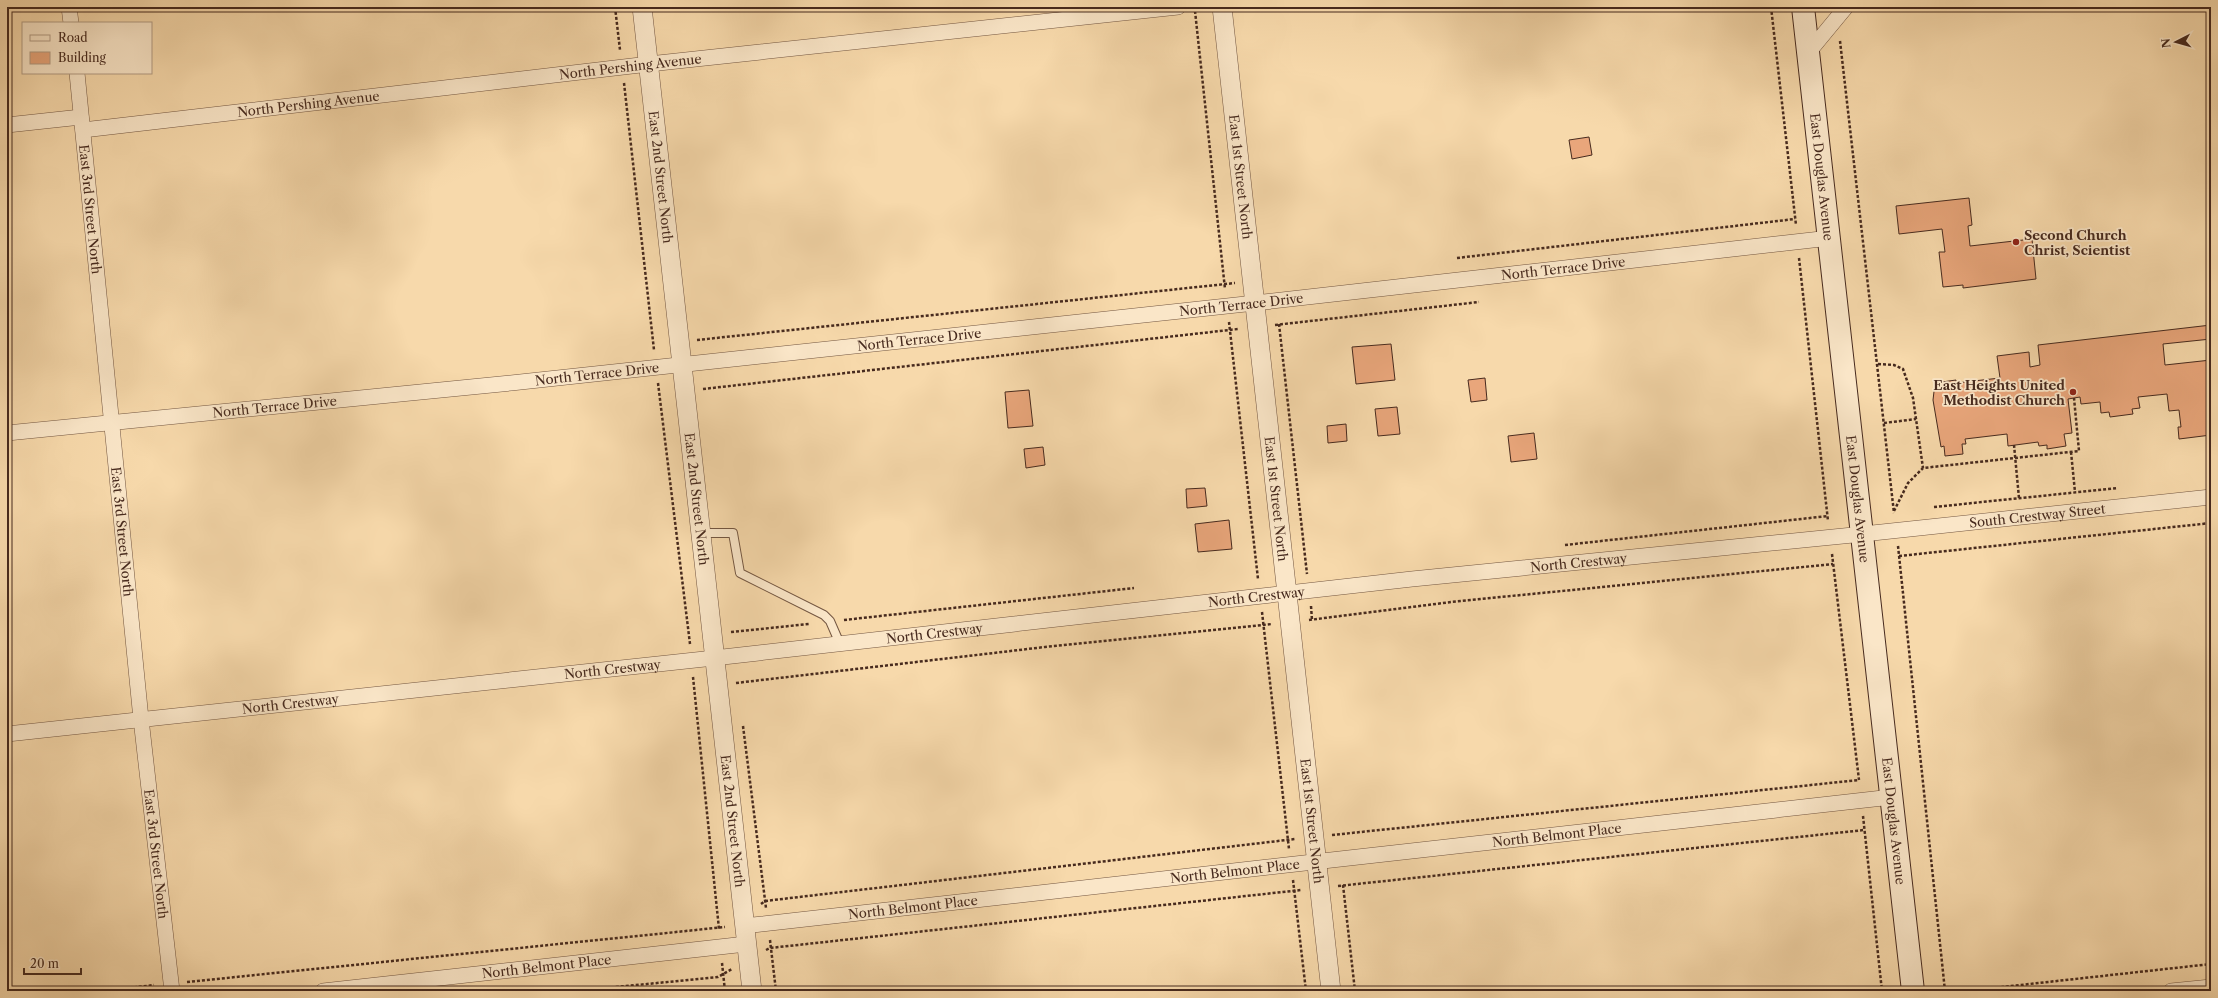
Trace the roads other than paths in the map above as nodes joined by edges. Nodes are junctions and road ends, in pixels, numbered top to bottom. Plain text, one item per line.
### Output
1 (70, 7) edge
2 (642, 7) edge
3 (1178, 7) edge
4 (1222, 7) edge
5 (1803, 7) edge
6 (1841, 12) edge
7 (71, 22) edge
8 (1808, 53) junction
9 (649, 64) junction
10 (77, 74) edge
11 (82, 124) junction
12 (7, 125) edge
13 (1830, 238) junction
14 (1255, 303) junction
15 (682, 365) junction
16 (112, 422) junction
17 (7, 433) edge
18 (2211, 497) edge
19 (701, 533) junction
20 (1863, 534) junction
21 (1288, 593) junction
22 (840, 644) junction
23 (714, 658) junction
24 (141, 719) junction
25 (7, 734) edge
26 (1892, 797) junction
27 (1317, 862) junction
28 (746, 937) junction
29 (172, 987) edge
30 (2211, 987) edge
31 (323, 991) edge
32 (752, 991) edge
33 (1331, 991) edge
34 (1913, 991) edge
35 (2171, 991) edge

1 - 7 street
2 - 9 street, East 2nd Street North
3 - 9 street, North Pershing Avenue
4 - 14 street, East 1st Street North
5 - 8 main road, East Douglas Avenue
6 - 8 street
8 - 13 main road, East Douglas Avenue
9 - 11 street, North Pershing Avenue
9 - 15 street, East 2nd Street North
10 - 11 street, East 3rd Street North
11 - 12 street, North Pershing Avenue
11 - 16 street, East 3rd Street North
13 - 14 street, North Terrace Drive
13 - 20 main road, East Douglas Avenue
14 - 15 street, North Terrace Drive
14 - 21 street, East 1st Street North
15 - 16 street, North Terrace Drive
15 - 19 street, East 2nd Street North
16 - 17 street, North Terrace Drive
16 - 24 street, East 3rd Street North
18 - 20 street, South Crestway Street
19 - 22 lane
19 - 23 street, East 2nd Street North
20 - 21 street, North Crestway
20 - 26 main road, East Douglas Avenue
21 - 22 street, North Crestway
21 - 27 street, East 1st Street North
22 - 23 street, North Crestway
23 - 24 street, North Crestway
23 - 28 street, East 2nd Street North
24 - 25 street, North Crestway
24 - 29 street, East 3rd Street North
26 - 27 street, North Belmont Place
26 - 34 main road, East Douglas Avenue
27 - 28 street, North Belmont Place
27 - 33 street, East 1st Street North
28 - 31 street, North Belmont Place
28 - 32 street, East 2nd Street North
30 - 35 street

